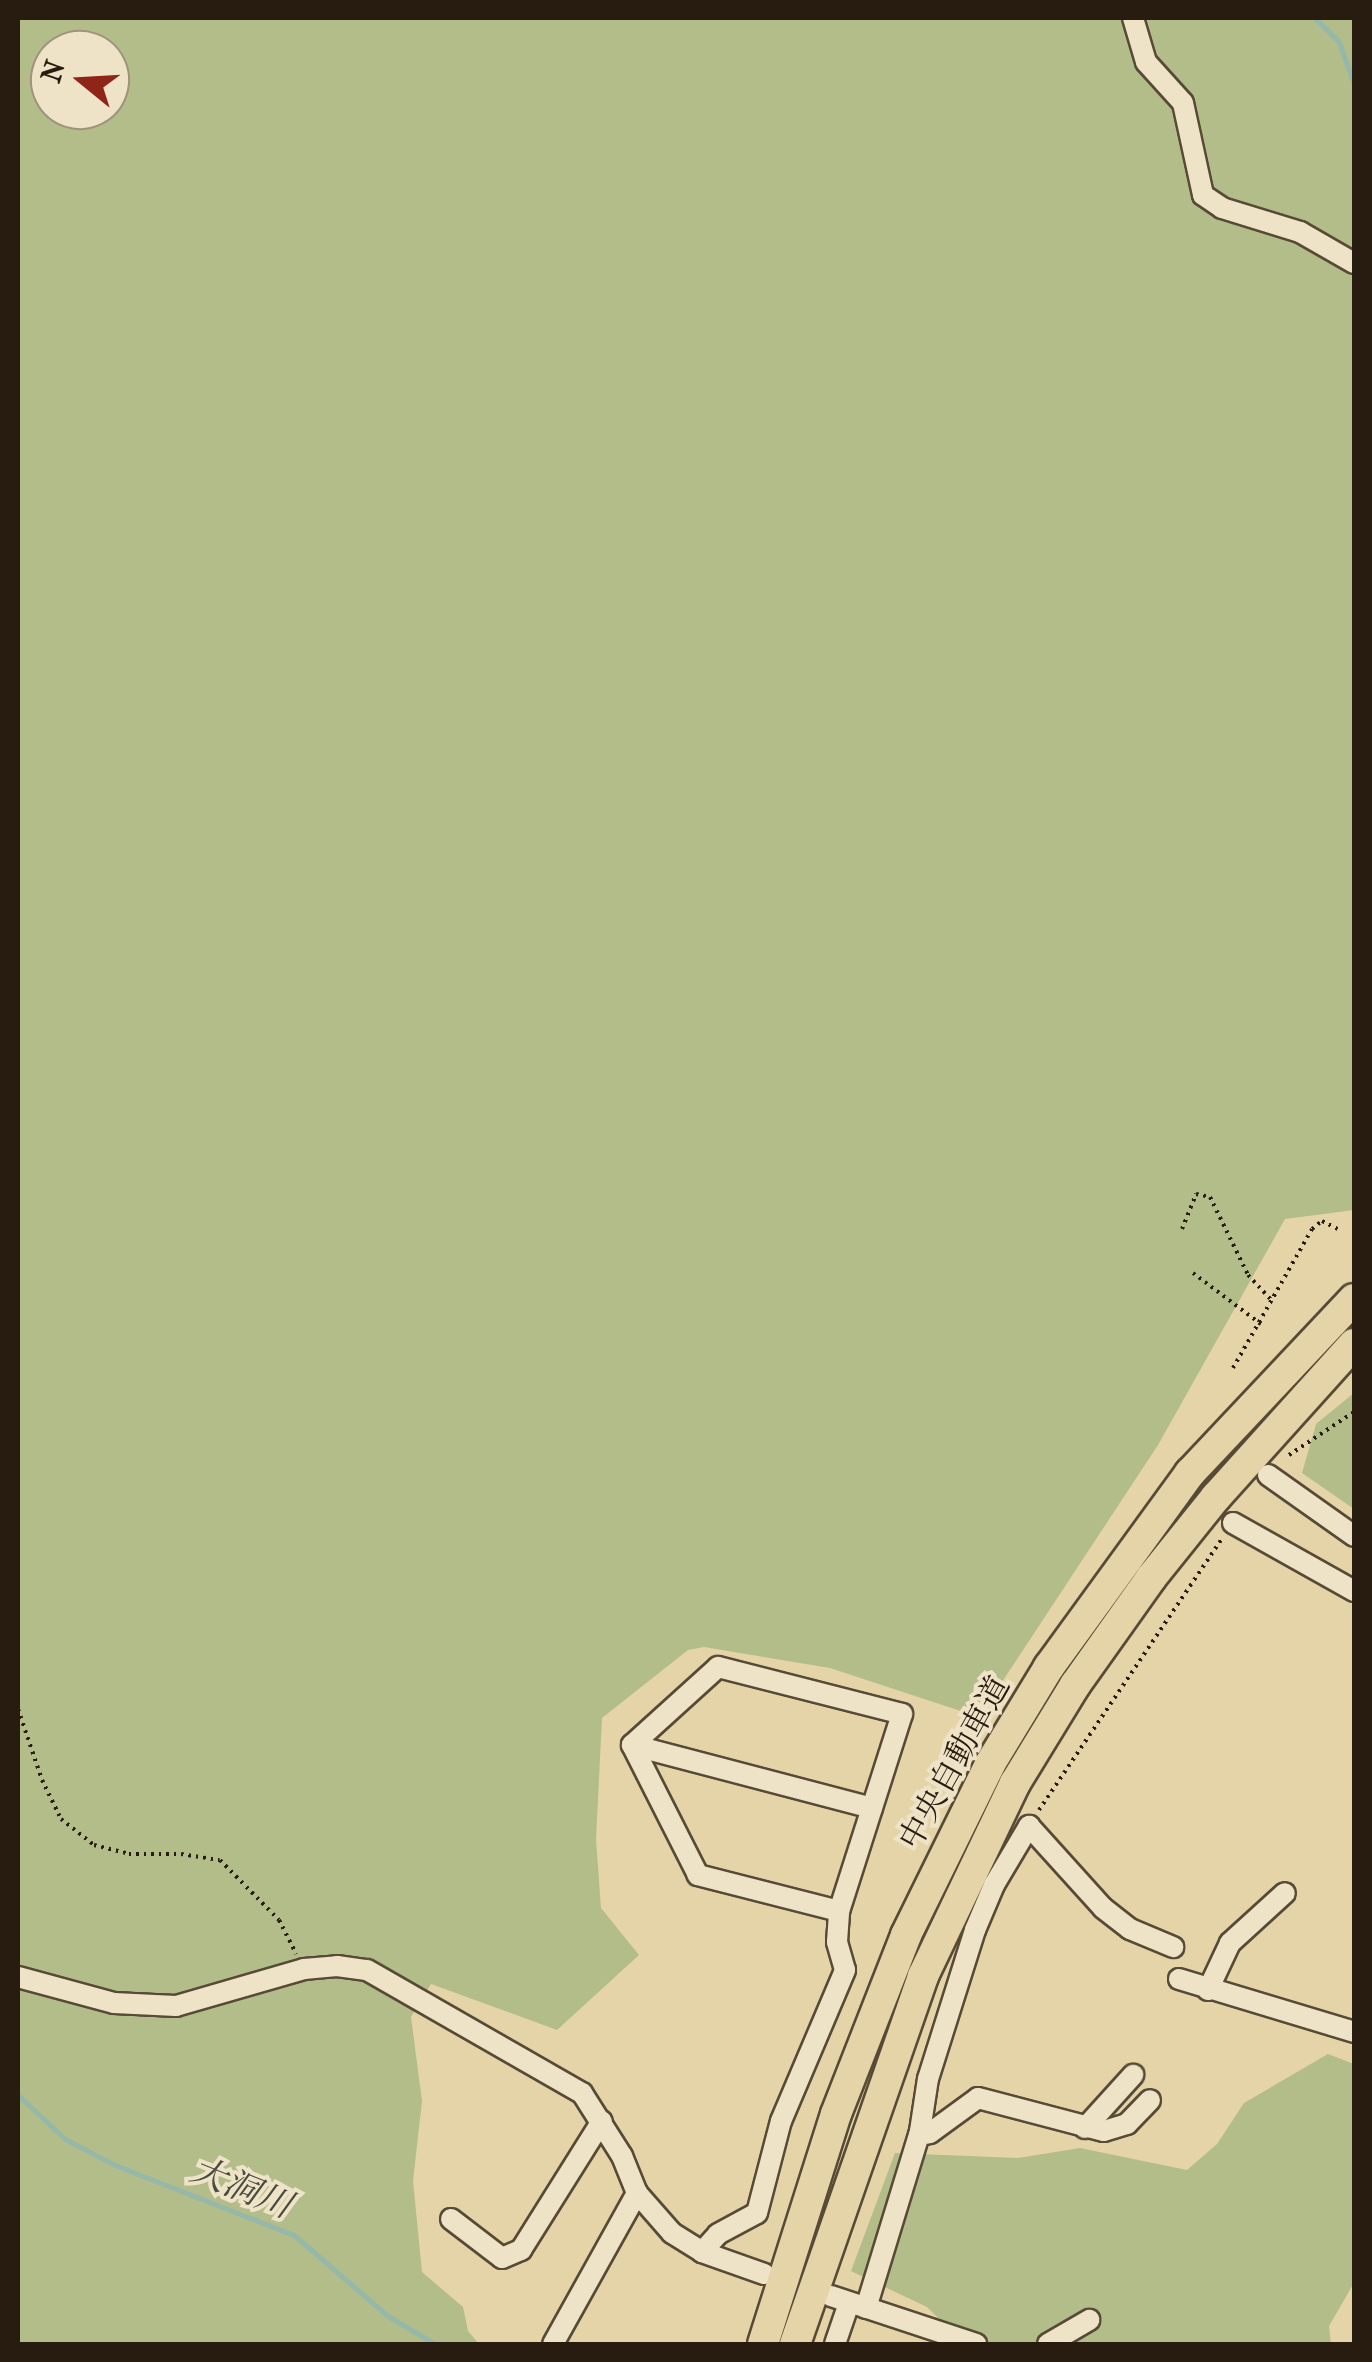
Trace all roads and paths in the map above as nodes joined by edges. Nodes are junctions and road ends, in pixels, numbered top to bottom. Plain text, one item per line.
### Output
1 (1133, 18) edge
2 (1354, 262) edge
3 (1182, 1229) dead end
4 (1342, 1231) dead end
5 (1193, 1272) dead end
6 (1354, 1298) edge
7 (1272, 1301) junction
8 (1261, 1324) junction
9 (1354, 1344) edge
10 (1234, 1368) dead end
11 (1354, 1412) edge
12 (1268, 1476) joint
13 (1233, 1523) joint
14 (1354, 1536) edge
15 (1354, 1590) edge
16 (18, 1709) edge
17 (632, 1745) junction
18 (872, 1808) junction
19 (1028, 1826) junction
20 (1285, 1893) dead end
21 (839, 1910) junction
22 (1173, 1947) dead end
23 (304, 1969) junction
24 (18, 1976) edge
25 (1179, 1979) dead end
26 (1208, 1990) junction
27 (1345, 2030) edge
28 (1132, 2075) dead end
29 (1150, 2100) dead end
30 (602, 2121) junction
31 (1086, 2128) junction
32 (919, 2134) junction
33 (638, 2194) junction
34 (451, 2219) dead end
35 (702, 2252) junction
36 (764, 2274) dead end
37 (848, 2302) junction
38 (1089, 2320) dead end
39 (553, 2344) edge
40 (762, 2344) edge
41 (795, 2344) edge
42 (835, 2344) edge
43 (976, 2344) edge
44 (1048, 2344) edge

1 - 2 street
3 - 7 path
4 - 7 path
5 - 8 path
6 - 40 highway, 中央自動車道
7 - 8 path
8 - 10 path
9 - 41 highway, 中央自動車道
11 - 12 path
12 - 14 street
13 - 15 street
13 - 19 path
16 - 23 path
17 - 18 street
17 - 18 street
17 - 21 street
18 - 21 street
19 - 22 street
19 - 32 street
20 - 26 street
21 - 35 street
23 - 24 street
23 - 30 street
25 - 26 street
26 - 27 street
28 - 31 street
29 - 31 street
30 - 33 street
30 - 34 street
31 - 32 street
32 - 37 street
33 - 35 street
33 - 39 street
35 - 36 street
37 - 42 street
37 - 43 street
38 - 44 street

